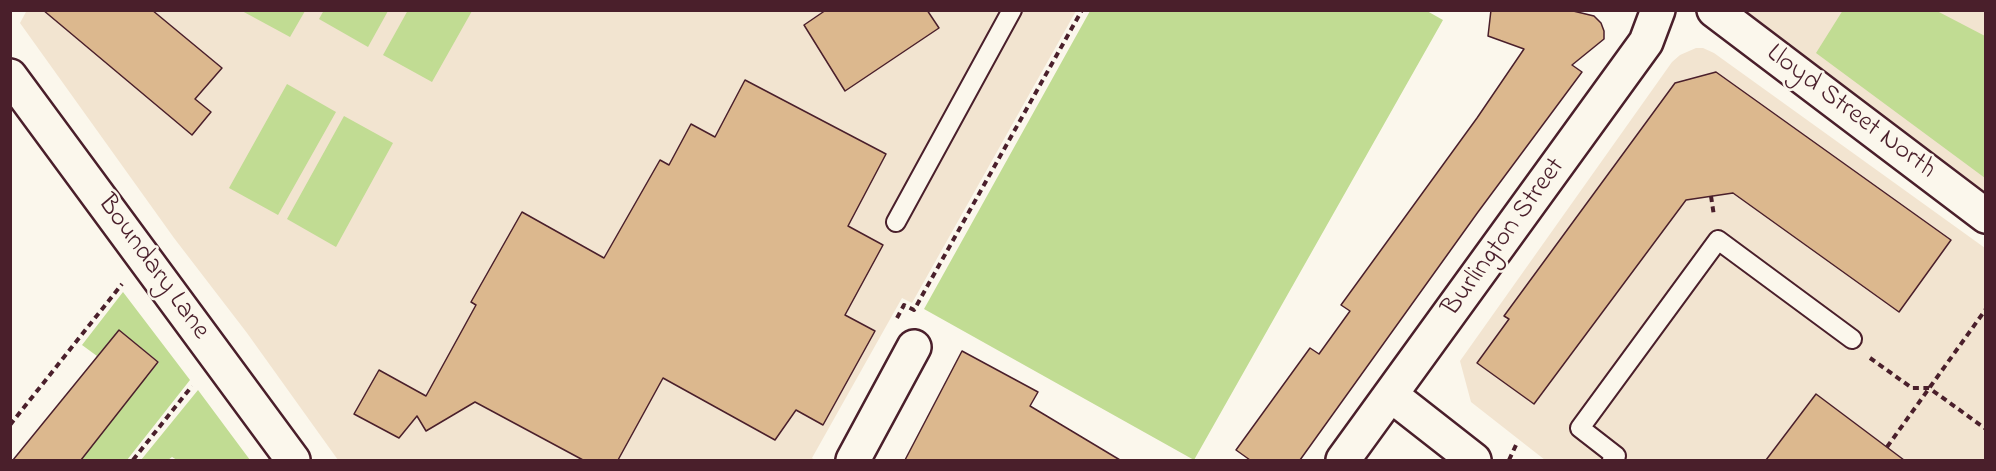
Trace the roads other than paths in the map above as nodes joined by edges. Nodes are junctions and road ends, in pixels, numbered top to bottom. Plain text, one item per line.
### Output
1 (1012, 10) edge
2 (1658, 10) edge
3 (1713, 10) edge
4 (10, 76) edge
5 (1986, 216) edge
6 (896, 222) dead end
7 (904, 335) road end
8 (1852, 339) dead end
9 (1391, 395) junction
10 (293, 460) edge
11 (853, 460) edge
12 (1343, 460) edge
13 (1474, 460) edge
14 (1612, 460) edge

1 - 6 lane
2 - 9 street, Burlington Street
3 - 5 street, Lloyd Street North
4 - 10 street, Boundary Lane
7 - 11 street
8 - 14 lane
9 - 12 street, Burlington Street
9 - 13 street

